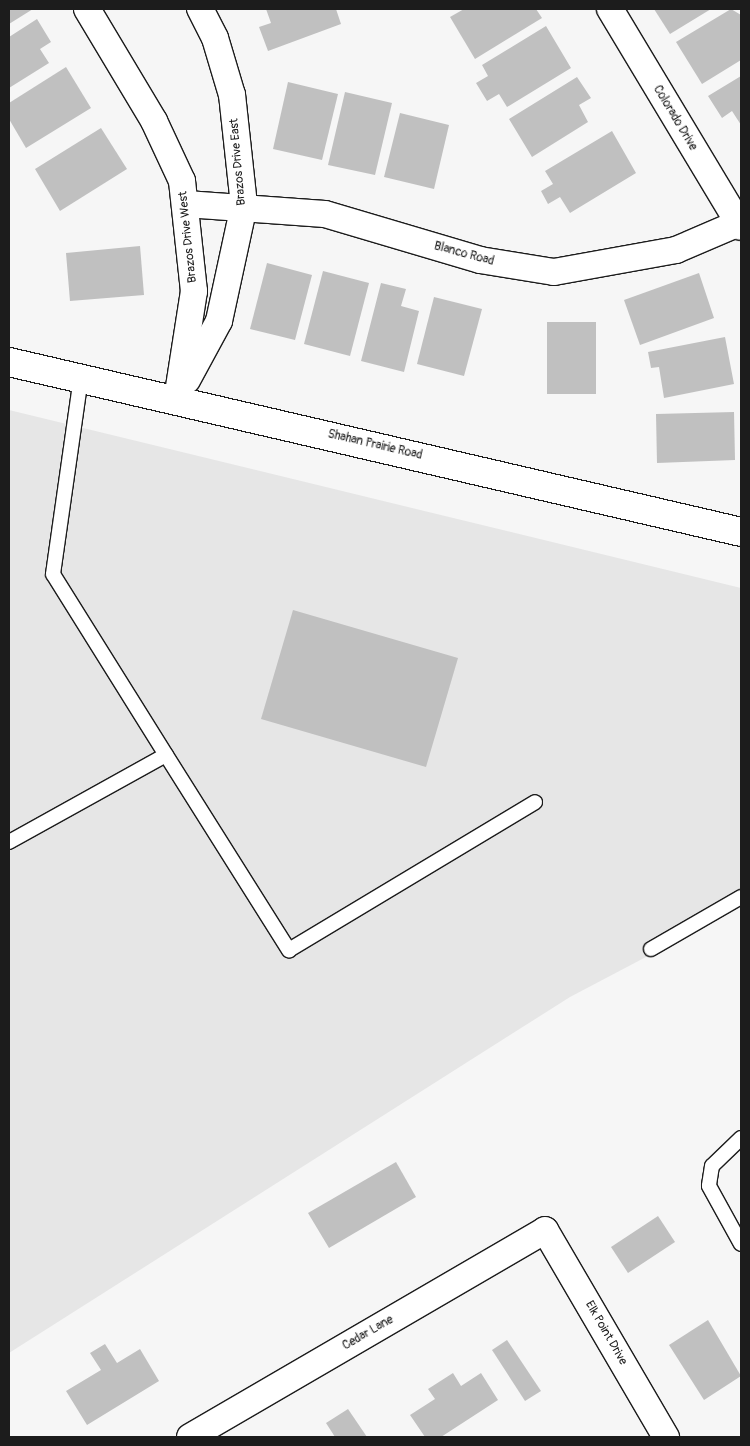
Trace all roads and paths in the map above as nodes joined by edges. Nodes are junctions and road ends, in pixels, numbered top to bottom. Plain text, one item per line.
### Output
1 (87, 9) edge
2 (200, 9) edge
3 (610, 9) edge
4 (186, 204) junction
5 (244, 205) junction
6 (740, 225) edge
7 (9, 362) edge
8 (81, 377) junction
9 (177, 399) junction
10 (741, 532) edge
11 (166, 756) junction
12 (535, 802) dead end
13 (9, 842) edge
14 (741, 897) edge
15 (651, 949) dead end
16 (741, 1138) edge
17 (545, 1230) joint
18 (741, 1244) edge
19 (190, 1437) edge
20 (666, 1437) edge

1 - 4 street, Brazos Drive West
2 - 5 street, Brazos Drive East
3 - 6 street, Colorado Drive
4 - 5 street, Blanco Road
4 - 9 street, Brazos Drive West
5 - 6 street, Blanco Road
5 - 9 street, Brazos Drive East
7 - 8 street, Shahan Prairie Road
8 - 9 street, Shahan Prairie Road
8 - 11 lane
9 - 10 street, Shahan Prairie Road
11 - 12 lane
11 - 13 lane
14 - 15 lane
16 - 18 lane
17 - 19 street, Cedar Lane
17 - 20 street, Elk Point Drive

